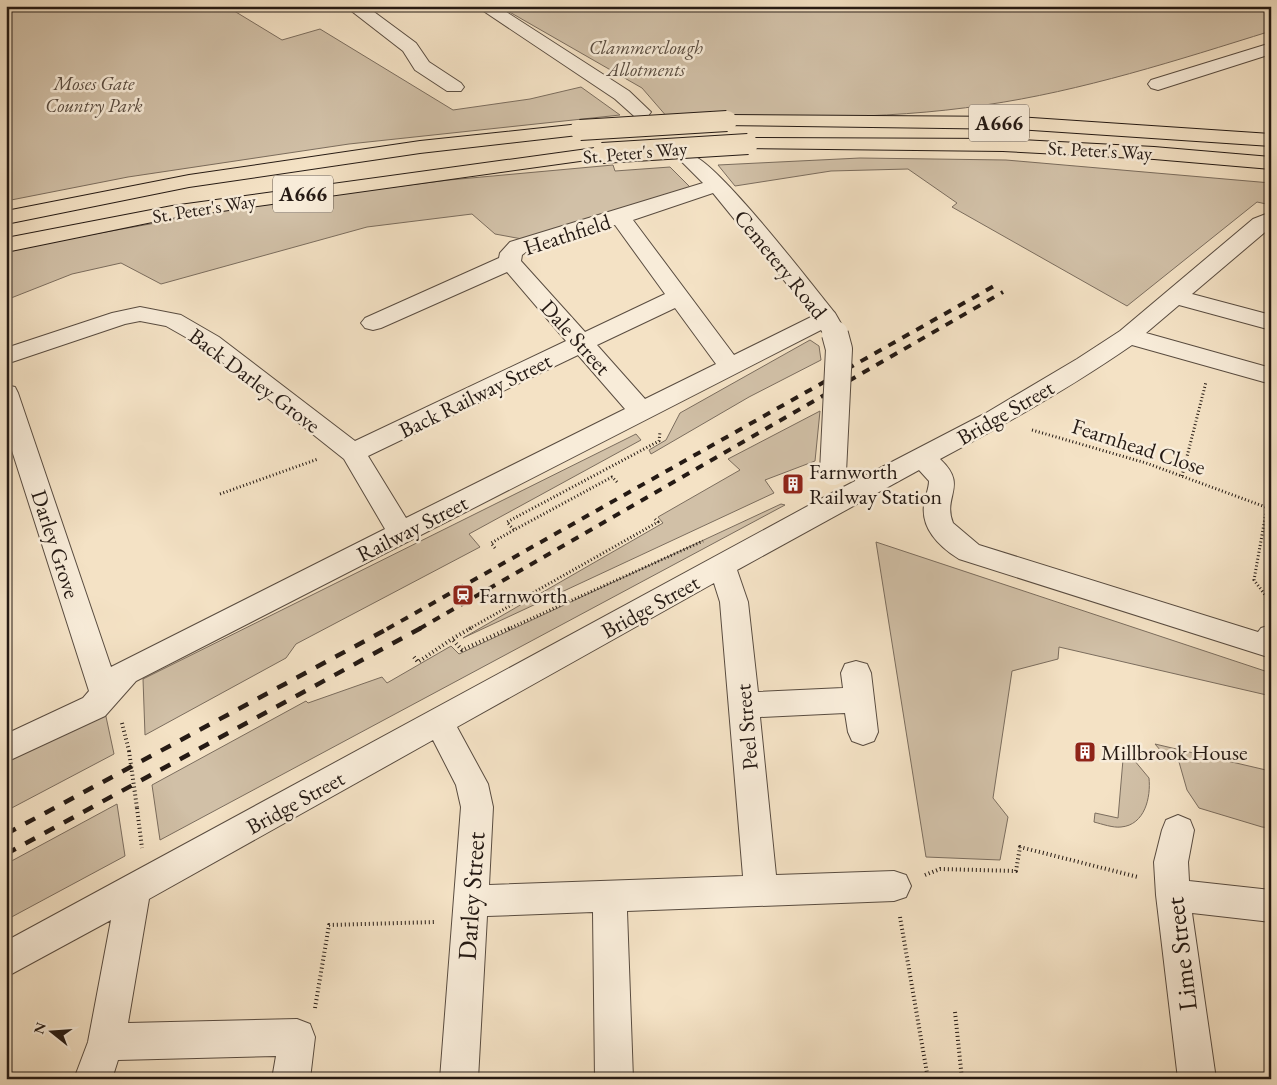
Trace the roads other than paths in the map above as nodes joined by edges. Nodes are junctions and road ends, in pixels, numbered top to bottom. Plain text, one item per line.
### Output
1 (354, 6) edge
2 (485, 6) edge
3 (1271, 48) edge
4 (1158, 84) dead end
5 (454, 87) dead end
6 (641, 112) dead end
7 (1271, 140) edge
8 (691, 161) dead end
9 (1271, 163) edge
10 (717, 186) junction
11 (620, 217) junction
12 (6, 218) edge
13 (1271, 218) edge
14 (6, 245) edge
15 (510, 262) junction
16 (1173, 296) junction
17 (678, 297) junction
18 (373, 323) dead end
19 (1271, 323) edge
20 (831, 326) junction
21 (1128, 336) junction
22 (582, 343) junction
23 (6, 356) edge
24 (730, 366) junction
25 (1271, 376) edge
26 (6, 393) edge
27 (642, 412) junction
28 (350, 451) junction
29 (921, 458) junction
30 (839, 501) junction
31 (401, 534) junction
32 (722, 566) junction
33 (1271, 636) edge
34 (106, 696) junction
35 (744, 705) junction
36 (439, 722) junction
37 (863, 732) dead end
38 (6, 749) edge
39 (1178, 830) dead end
40 (894, 886) road end
41 (1173, 890) junction
42 (133, 891) junction
43 (761, 891) junction
44 (610, 896) junction
45 (1271, 906) edge
46 (470, 911) junction
47 (6, 960) edge
48 (106, 1042) junction
49 (93, 1079) edge
50 (291, 1079) edge
51 (459, 1079) edge
52 (614, 1079) edge
53 (1197, 1079) edge

1 - 5 street
2 - 6 street
3 - 4 street
7 - 12 highway, St. Peter's Way / A666, bridge
8 - 10 street, Cemetery Road
9 - 14 highway, St. Peter's Way / A666, bridge
10 - 11 street, Heathfield
10 - 20 street, Cemetery Road
11 - 15 street, Heathfield
11 - 17 street
13 - 16 street, Bridge Street
15 - 18 street, Heathfield
15 - 22 street, Dale Street
16 - 19 street
16 - 21 street, Bridge Street
17 - 22 street, Back Railway Street
17 - 24 street
20 - 24 street, Railway Street
20 - 30 street, Cemetery Road, bridge
21 - 25 street
21 - 29 street, Bridge Street
22 - 27 street, Dale Street
22 - 28 street, Back Railway Street
23 - 28 street, Back Darley Grove
24 - 27 street, Railway Street
26 - 34 street, Darley Grove
27 - 31 street, Railway Street
28 - 31 street, Back Darley Grove
29 - 30 street, Bridge Street
29 - 33 street
30 - 32 street, Bridge Street
31 - 34 street, Railway Street
32 - 35 street, Peel Street
32 - 36 street, Bridge Street
34 - 38 street, Railway Street
35 - 37 street
35 - 43 street, Peel Street
36 - 42 street, Bridge Street
36 - 46 street, Darley Street
39 - 41 street, Lime Street
40 - 43 street
41 - 45 street
41 - 53 street, Lime Street
42 - 47 street, Bridge Street
42 - 48 street
43 - 44 street
44 - 46 street
44 - 52 street
46 - 51 street, Darley Street
48 - 49 street
48 - 50 street

